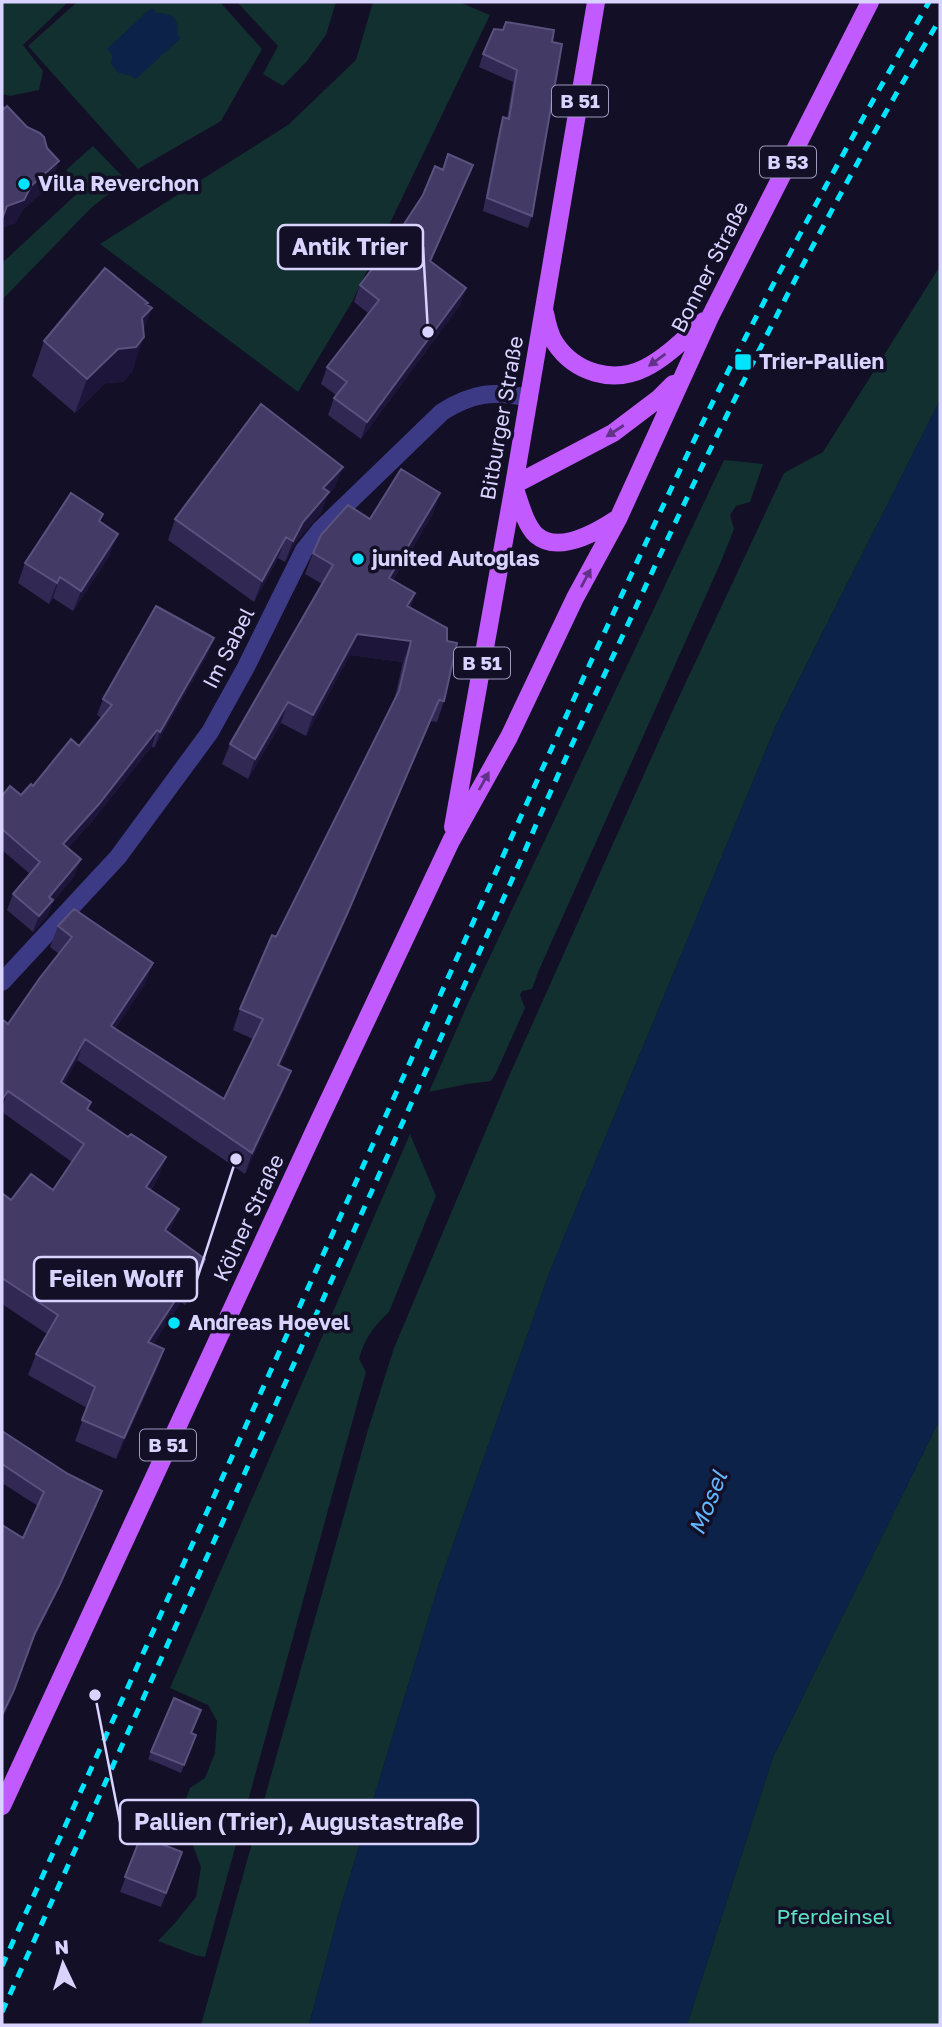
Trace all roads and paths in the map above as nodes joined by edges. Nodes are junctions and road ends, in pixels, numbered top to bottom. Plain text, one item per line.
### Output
1 (596, 2) edge
2 (867, 4) edge
3 (544, 309) junction
4 (710, 317) junction
5 (684, 370) junction
6 (529, 398) junction
7 (514, 485) junction
8 (618, 519) junction
9 (451, 841) junction
10 (2, 982) edge
11 (2, 1806) edge

1 - 3 main road, Bitburger Straße / B 51
2 - 4 main road, Bonner Straße / B 53
4 -> 3 main road
3 - 6 main road, Bitburger Straße / B 51
4 - 5 main road, Bonner Straße / B 53
5 -> 7 main road
5 - 8 main road, Bonner Straße / B 53
6 - 7 main road, Bitburger Straße / B 51
6 - 10 street, Im Sabel
7 - 8 main road
7 - 9 main road, Bitburger Straße / B 51
9 -> 8 main road, Bonner Straße
9 - 11 main road, Kölner Straße / B 51

